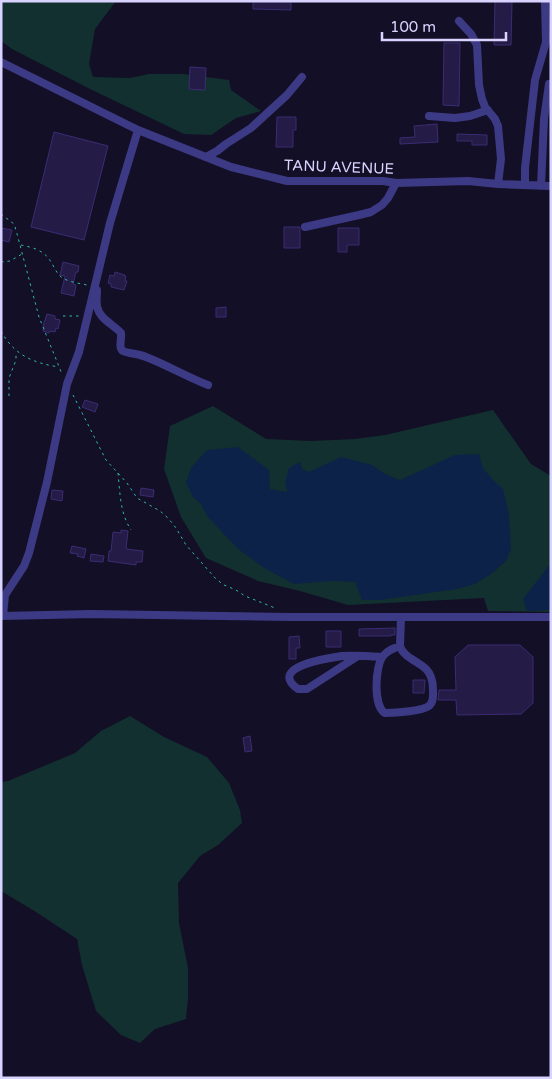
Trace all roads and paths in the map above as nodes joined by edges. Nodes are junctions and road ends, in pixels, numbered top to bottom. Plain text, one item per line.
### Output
1 (545, 1) edge
2 (459, 21) dead end
3 (1, 62) edge
4 (302, 77) dead end
5 (549, 84) dead end
6 (488, 110) junction
7 (429, 116) dead end
8 (138, 130) junction
9 (206, 157) junction
10 (396, 183) junction
11 (498, 184) junction
12 (525, 185) junction
13 (541, 186) junction
14 (551, 186) edge
15 (1, 214) edge
16 (305, 227) dead end
17 (21, 245) junction
18 (23, 254) junction
19 (1, 262) edge
20 (95, 284) junction
21 (63, 316) dead end
22 (88, 317) junction
23 (1, 331) edge
24 (16, 351) junction
25 (59, 367) junction
26 (67, 384) junction
27 (208, 385) dead end
28 (8, 396) dead end
29 (118, 473) junction
30 (131, 530) dead end
31 (2, 616) edge
32 (291, 617) junction
33 (401, 617) junction
34 (551, 617) edge
35 (400, 646) junction
36 (358, 656) junction
37 (382, 657) junction

1 - 12 street
2 - 6 street
3 - 8 street, TANU AVENUE
4 - 9 street
5 - 13 street
6 - 7 street
6 - 11 street
8 - 9 street, TANU AVENUE
8 - 20 street
9 - 10 street, TANU AVENUE
10 - 11 street, TANU AVENUE
10 - 16 street
11 - 12 street, TANU AVENUE
12 - 13 street, TANU AVENUE
13 - 14 street, TANU AVENUE
15 - 17 path
17 - 18 path
17 - 20 path
18 - 19 path
18 - 25 path
20 - 22 street
20 - 27 street
21 - 22 path
22 - 26 street
23 - 24 path
24 - 25 path
24 - 28 path
25 - 26 path
26 - 29 path
26 - 31 street
29 - 30 path
29 - 32 path
31 - 32 street
32 - 33 street
33 - 34 street
33 - 35 street
35 - 37 street
35 - 37 street
36 - 36 street
36 - 37 street

